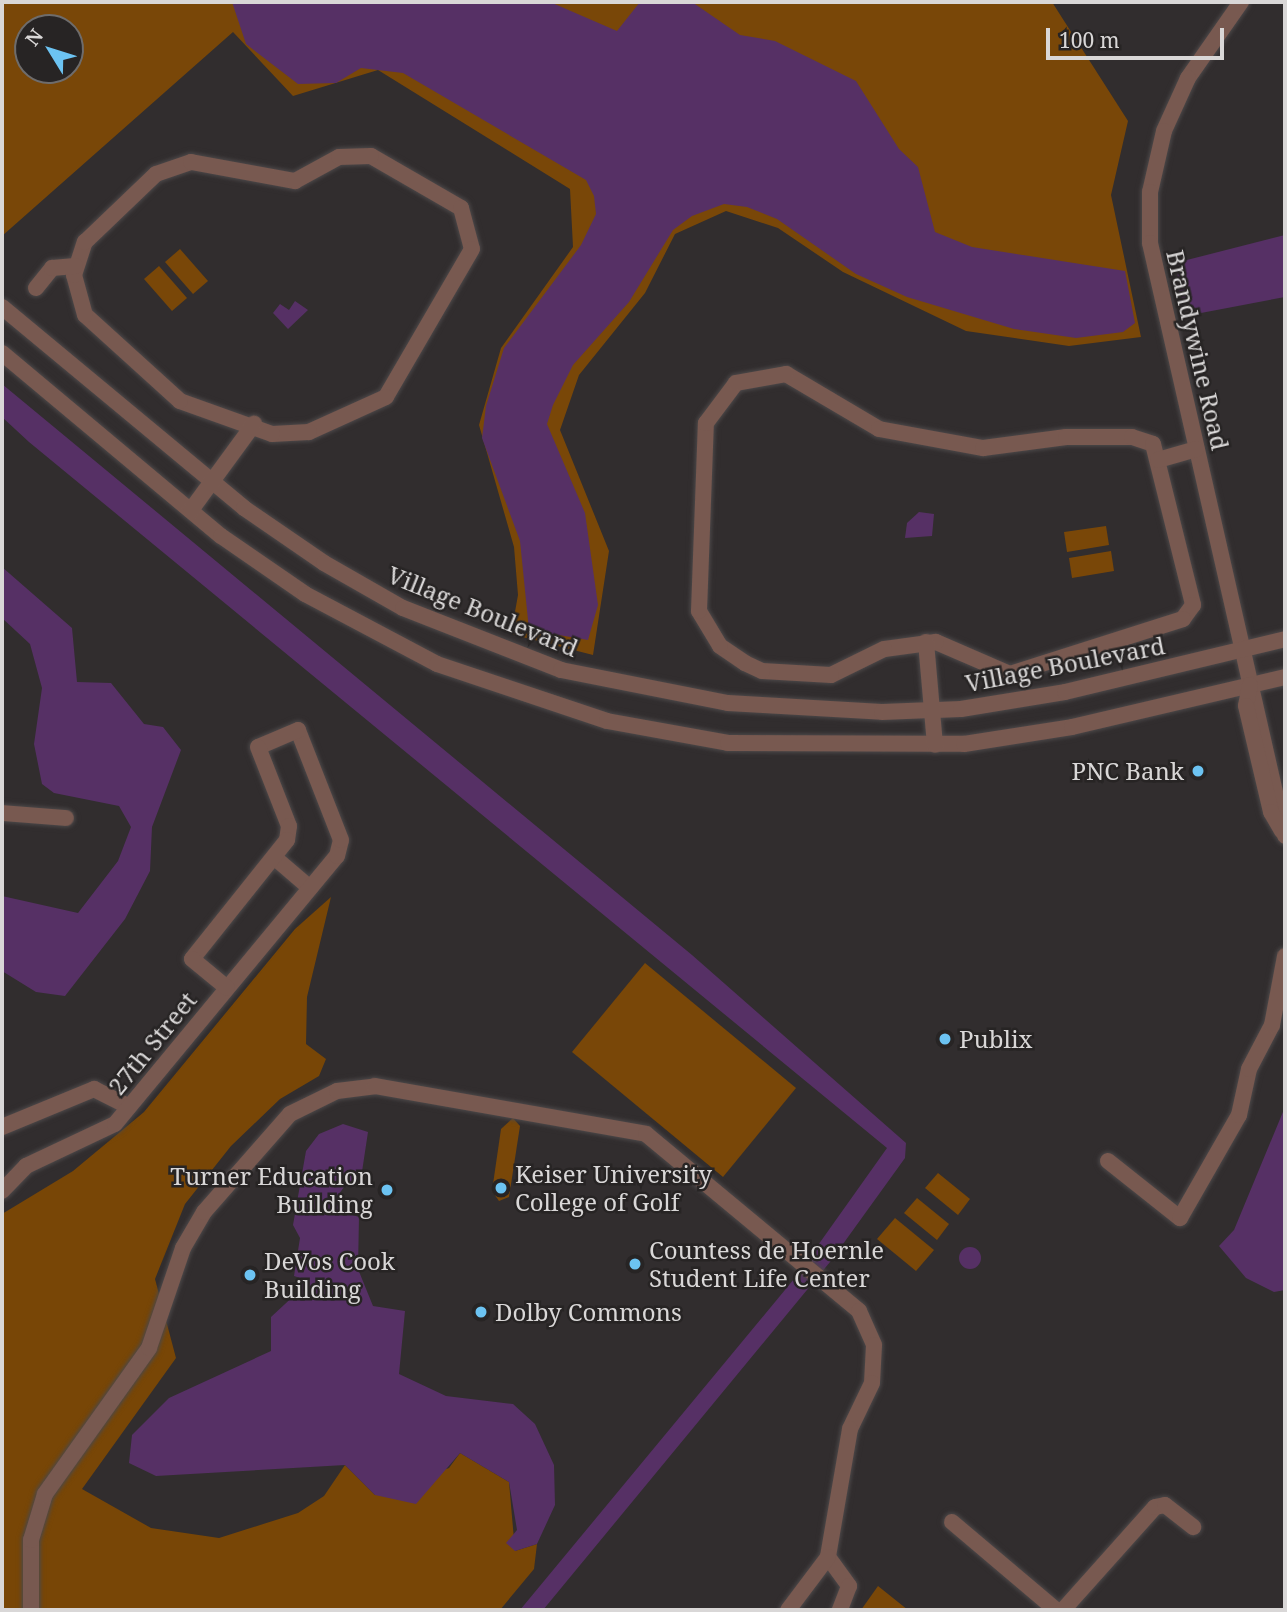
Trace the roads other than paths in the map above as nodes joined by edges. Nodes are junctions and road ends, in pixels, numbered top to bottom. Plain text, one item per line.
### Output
1 (1241, 2) edge
2 (75, 266) junction
3 (36, 288) dead end
4 (2, 307) edge
5 (2, 354) edge
6 (254, 424) junction
7 (1196, 449) junction
8 (1158, 460) junction
9 (214, 482) junction
10 (191, 510) junction
11 (1285, 639) edge
12 (926, 642) junction
13 (1244, 649) junction
14 (1285, 677) edge
15 (1250, 685) junction
16 (934, 709) junction
17 (935, 745) junction
18 (2, 813) edge
19 (66, 818) dead end
20 (1285, 836) edge
21 (275, 858) junction
22 (310, 888) junction
23 (1285, 956) edge
24 (227, 988) junction
25 (129, 1107) junction
26 (2, 1127) edge
27 (1108, 1161) dead end
28 (2, 1191) edge
29 (953, 1522) dead end
30 (1193, 1527) dead end
31 (828, 1557) junction
32 (32, 1610) edge
33 (788, 1610) edge
34 (840, 1610) edge
35 (1056, 1610) edge
36 (1063, 1610) edge

1 - 7 street, Brandywine Road
2 - 3 street
2 - 6 street
2 - 6 street
4 - 9 street, Village Boulevard
5 - 10 street
6 - 9 street
7 - 8 street
7 - 13 street, Brandywine Road
8 - 12 street
8 - 12 street
9 - 10 street
9 - 16 street, Village Boulevard
10 - 17 street
11 - 13 street, Village Boulevard
12 - 16 street
13 - 15 street, Brandywine Road
13 - 16 street, Village Boulevard
14 - 15 street
15 - 17 street
15 - 20 street, Brandywine Road
16 - 17 street
18 - 19 street
21 - 22 street
21 - 22 street, 27th Street
21 - 24 street
22 - 24 street, 27th Street
23 - 27 street
24 - 25 street, 27th Street
25 - 26 street
25 - 28 street, 27th Street
29 - 35 street
30 - 36 street
31 - 32 street
31 - 33 street
31 - 34 street

